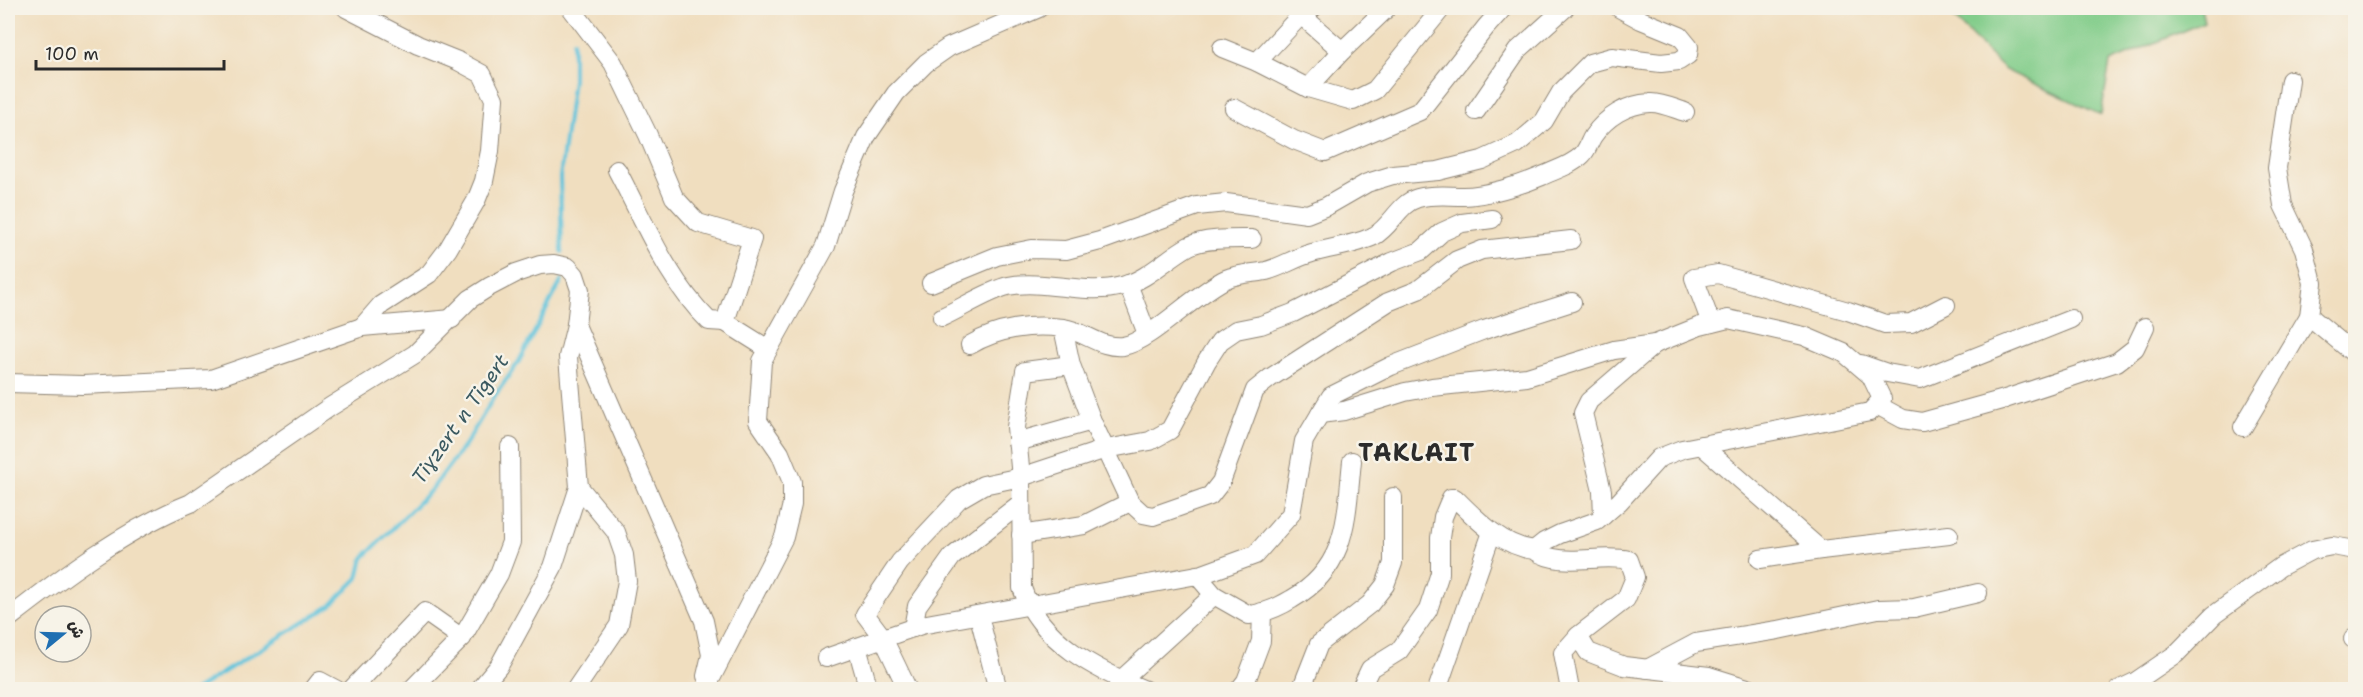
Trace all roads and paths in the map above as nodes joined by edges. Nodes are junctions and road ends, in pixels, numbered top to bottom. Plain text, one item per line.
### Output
1 (346, 8) edge
2 (571, 8) edge
3 (1039, 8) edge
4 (1387, 8) edge
5 (1442, 8) edge
6 (1503, 8) edge
7 (1565, 8) edge
8 (1619, 8) edge
9 (1303, 10) edge
10 (1222, 48) dead end
11 (1342, 51) junction
12 (1257, 62) junction
13 (2290, 80) dead end
14 (1308, 88) junction
15 (1234, 108) dead end
16 (1476, 111) dead end
17 (1685, 112) dead end
18 (617, 170) dead end
19 (1492, 219) dead end
20 (1252, 239) dead end
21 (1571, 240) dead end
22 (997, 256) junction
23 (931, 283) dead end
24 (1128, 285) junction
25 (1006, 287) junction
26 (1572, 302) dead end
27 (1946, 305) dead end
28 (2309, 316) junction
29 (942, 317) dead end
30 (452, 319) junction
31 (2071, 320) dead end
32 (725, 322) junction
33 (1712, 323) junction
34 (576, 325) junction
35 (362, 327) junction
36 (2145, 327) dead end
37 (1063, 328) junction
38 (1147, 334) junction
39 (1655, 344) junction
40 (970, 345) dead end
41 (768, 349) junction
42 (2355, 354) edge
43 (1854, 361) junction
44 (1071, 365) junction
45 (8, 383) edge
46 (1876, 405) junction
47 (1320, 414) junction
48 (1092, 421) junction
49 (2243, 427) dead end
50 (1017, 442) junction
51 (1701, 445) junction
52 (510, 447) dead end
53 (1106, 449) junction
54 (1352, 461) dead end
55 (1021, 477) junction
56 (579, 487) junction
57 (1393, 497) dead end
58 (1130, 502) junction
59 (1021, 503) junction
60 (1603, 516) junction
61 (1492, 532) junction
62 (1022, 535) junction
63 (1949, 535) dead end
64 (1534, 550) junction
65 (1821, 550) junction
66 (2355, 550) edge
67 (1760, 559) dead end
68 (1197, 575) junction
69 (1978, 593) dead end
70 (1214, 595) junction
71 (1028, 605) junction
72 (1262, 612) junction
73 (979, 616) junction
74 (8, 619) edge
75 (913, 628) junction
76 (1578, 636) junction
77 (462, 638) junction
78 (883, 638) junction
79 (857, 647) junction
80 (826, 658) dead end
81 (1647, 669) junction
82 (1119, 685) edge
83 (2129, 687) edge
84 (313, 690) edge
85 (337, 690) edge
86 (351, 690) edge
87 (411, 690) edge
88 (479, 690) edge
89 (575, 690) edge
90 (704, 690) edge
91 (869, 690) edge
92 (908, 690) edge
93 (998, 690) edge
94 (1145, 690) edge
95 (1239, 690) edge
96 (1301, 690) edge
97 (1360, 690) edge
98 (1437, 690) edge
99 (1570, 690) edge
100 (1754, 690) edge

1 - 35 street
2 - 32 street
3 - 41 street
4 - 11 street
5 - 14 street
6 - 15 street
7 - 16 street
8 - 22 street
9 - 11 street
9 - 12 street
10 - 12 street
11 - 14 street
12 - 14 street
13 - 28 street
17 - 38 street
18 - 32 street
19 - 53 street
20 - 24 street
21 - 58 street
22 - 23 street
22 - 25 street
24 - 25 street
24 - 38 street
25 - 29 street
26 - 47 street
27 - 33 street
28 - 42 street
28 - 49 street
30 - 34 street
30 - 35 street
30 - 74 street
31 - 43 street
32 - 41 street
33 - 39 street
33 - 43 street
34 - 56 street
34 - 90 street
35 - 45 street
36 - 46 street
37 - 38 street
37 - 40 street
37 - 44 street
39 - 47 street
39 - 60 street
41 - 90 street
43 - 46 street
44 - 48 street
44 - 50 street
46 - 51 street
47 - 68 street
48 - 50 street
48 - 53 street
50 - 55 street
51 - 60 street
51 - 65 street
52 - 77 street
53 - 55 street
53 - 58 street
54 - 72 street
55 - 59 street
55 - 78 street
56 - 88 street
56 - 89 street
57 - 96 street
58 - 62 street
59 - 62 street
59 - 75 street
60 - 64 street
61 - 64 street
61 - 97 street
61 - 98 street
62 - 71 street
63 - 65 street
64 - 76 street
65 - 67 street
66 - 83 street
68 - 70 street
68 - 71 street
69 - 81 street
70 - 72 street
70 - 82 street
71 - 73 street
71 - 82 street
72 - 95 street
73 - 75 street
73 - 93 street
75 - 78 street
76 - 81 street
76 - 99 street
77 - 86 street
77 - 87 street
78 - 79 street
78 - 92 street
79 - 80 street
79 - 91 street
81 - 100 street
82 - 94 street
84 - 85 street

